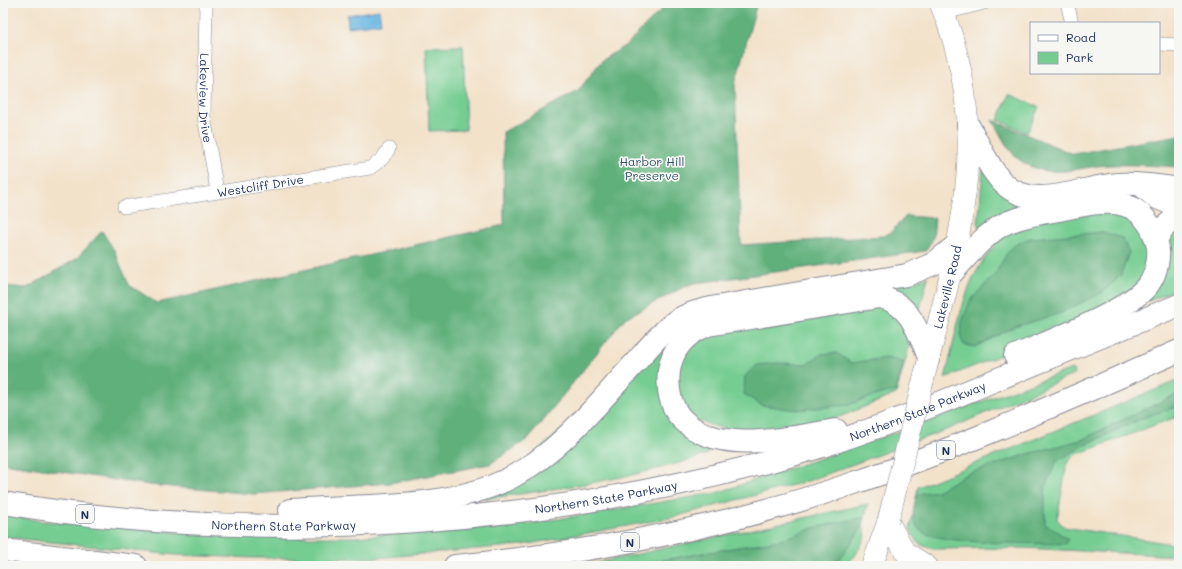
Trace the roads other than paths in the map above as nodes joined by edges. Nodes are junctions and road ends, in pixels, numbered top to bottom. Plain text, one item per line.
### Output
1 (206, 3) edge
2 (984, 3) edge
3 (1067, 3) edge
4 (946, 6) edge
5 (1072, 22) edge
6 (1160, 44) edge
7 (1179, 45) edge
8 (968, 125) junction
9 (389, 149) dead end
10 (1140, 185) junction
11 (1179, 189) edge
12 (217, 191) junction
13 (124, 207) dead end
14 (1179, 207) edge
15 (1179, 215) edge
16 (1156, 240) junction
17 (958, 243) junction
18 (951, 274) junction
19 (1179, 305) edge
20 (1179, 351) edge
21 (929, 357) junction
22 (1179, 366) edge
23 (1088, 391) junction
24 (939, 404) junction
25 (889, 423) junction
26 (3, 503) edge
27 (167, 521) junction
28 (888, 521) junction
29 (3, 550) edge
30 (136, 566) edge
31 (455, 566) edge
32 (872, 566) edge
33 (927, 566) edge

1 - 12 street, Lakeview Drive
2 - 4 street
3 - 5 street
4 - 8 main road, Lakeville Road
6 - 7 street
8 - 10 highway
8 - 17 main road, Lakeville Road
9 - 12 street, Westcliff Drive
10 - 11 highway
10 - 14 highway
12 - 13 street, Westcliff Drive
15 - 16 highway
16 - 18 highway
16 - 24 highway
17 - 18 main road, Lakeville Road
17 - 27 highway
18 - 21 main road, Lakeville Road
19 - 24 highway, Northern State Parkway / N
20 - 23 highway, N
21 - 25 highway
21 - 28 main road, Lakeville Road, bridge
22 - 23 highway
23 - 31 highway, N
24 - 25 highway, Northern State Parkway / N
25 - 27 highway, Northern State Parkway / N
26 - 27 highway, Northern State Parkway / N
28 - 32 main road, Lakeville Road
28 - 33 main road
29 - 30 highway

